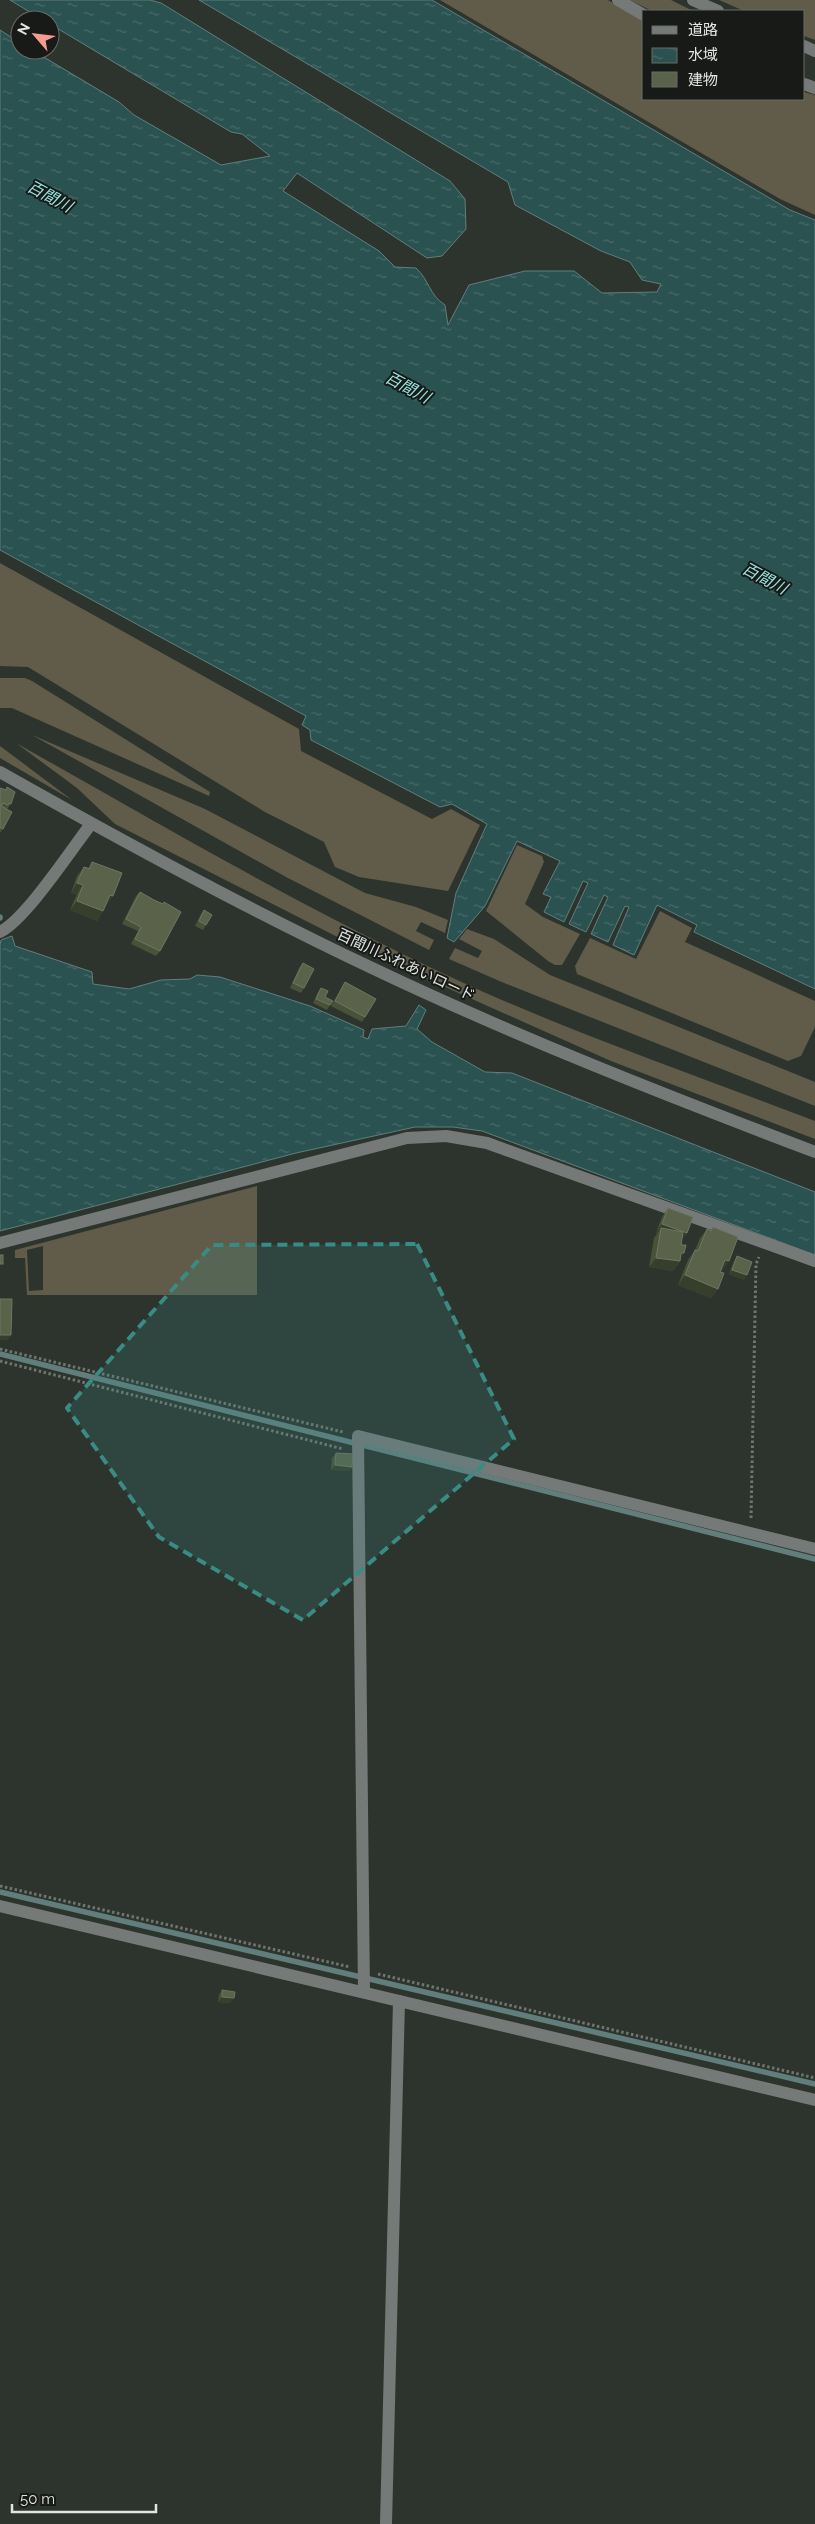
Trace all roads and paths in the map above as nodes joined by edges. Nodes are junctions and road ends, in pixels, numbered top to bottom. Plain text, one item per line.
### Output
1 (618, 0) edge
2 (693, 0) edge
3 (716, 10) edge
4 (642, 14) edge
5 (0, 772) edge
6 (91, 824) junction
7 (0, 932) edge
8 (815, 1152) edge
9 (0, 1243) edge
10 (763, 1243) junction
11 (815, 1261) edge
12 (0, 1349) edge
13 (0, 1361) edge
14 (358, 1444) junction
15 (751, 1533) junction
16 (815, 1549) edge
17 (0, 1886) edge
18 (0, 1906) edge
19 (363, 1980) junction
20 (398, 2001) junction
21 (815, 2078) edge
22 (815, 2100) edge
23 (386, 2524) edge

1 - 4 street
2 - 3 street
5 - 6 street, 百間川ふれあいロード
6 - 7 street
6 - 8 street, 百間川ふれあいロード
9 - 10 street
10 - 11 street
10 - 15 path
12 - 14 path
13 - 14 path
14 - 15 street
14 - 19 street
15 - 16 street
17 - 19 path
18 - 19 street
19 - 20 street
19 - 21 path
20 - 22 street
20 - 23 street

